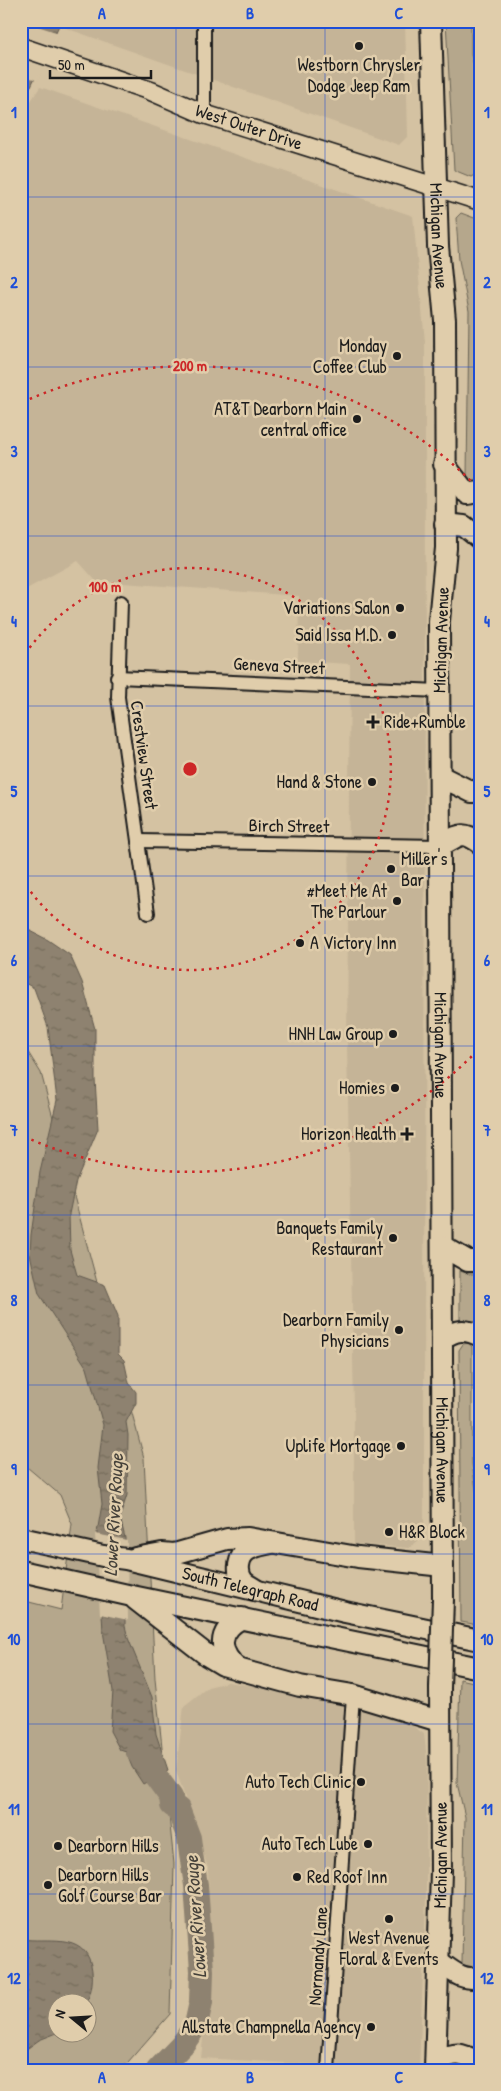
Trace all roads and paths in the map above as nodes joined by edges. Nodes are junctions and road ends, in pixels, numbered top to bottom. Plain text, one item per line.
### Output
1 (204, 21) edge
2 (431, 21) edge
3 (21, 47) edge
4 (204, 114) junction
5 (437, 188) junction
6 (480, 201) edge
7 (444, 464) junction
8 (480, 492) edge
9 (445, 524) junction
10 (480, 540) edge
11 (121, 602) dead end
12 (117, 677) junction
13 (439, 691) junction
14 (440, 776) junction
15 (480, 791) edge
16 (138, 841) junction
17 (480, 843) edge
18 (440, 846) junction
19 (148, 913) dead end
20 (442, 1246) junction
21 (480, 1261) edge
22 (480, 1336) edge
23 (442, 1339) junction
24 (21, 1538) edge
25 (273, 1543) junction
26 (126, 1559) junction
27 (443, 1566) junction
28 (21, 1571) edge
29 (256, 1590) junction
30 (132, 1596) junction
31 (242, 1618) junction
32 (480, 1640) edge
33 (480, 1668) edge
34 (241, 1671) junction
35 (353, 1695) junction
36 (439, 1721) junction
37 (438, 1961) junction
38 (480, 1976) edge
39 (480, 2063) edge
40 (436, 2065) edge
41 (328, 2070) edge

1 - 4 street
2 - 5 main road, Michigan Avenue
3 - 4 main road, West Outer Drive
4 - 5 main road, West Outer Drive
5 - 6 main road, West Outer Drive
5 - 7 main road, Michigan Avenue
7 - 8 main road
7 - 9 main road, Michigan Avenue
9 - 10 main road
9 - 13 main road, Michigan Avenue
11 - 12 street, Crestview Street
12 - 13 street, Geneva Street
12 - 16 street, Crestview Street
13 - 14 main road, Michigan Avenue
14 - 15 main road
14 - 18 main road, Michigan Avenue
16 - 18 street, Birch Street
16 - 19 street, Crestview Street
17 - 18 main road
18 - 20 main road, Michigan Avenue
20 - 21 main road
20 - 23 main road, Michigan Avenue
22 - 23 main road
23 - 27 main road, Michigan Avenue
24 - 26 main road, South Telegraph Road
25 - 26 main road
25 - 27 main road
25 - 29 main road
26 - 29 main road, South Telegraph Road
27 - 36 main road, Michigan Avenue, bridge
28 - 30 main road, South Telegraph Road
29 - 32 main road, South Telegraph Road
30 - 31 main road, South Telegraph Road
30 - 34 main road
31 - 33 main road, South Telegraph Road
31 - 34 main road
34 - 35 main road
35 - 36 main road
35 - 41 street, Normandy Lane
36 - 37 main road, Michigan Avenue
37 - 38 main road
37 - 40 main road, Michigan Avenue
39 - 40 main road

